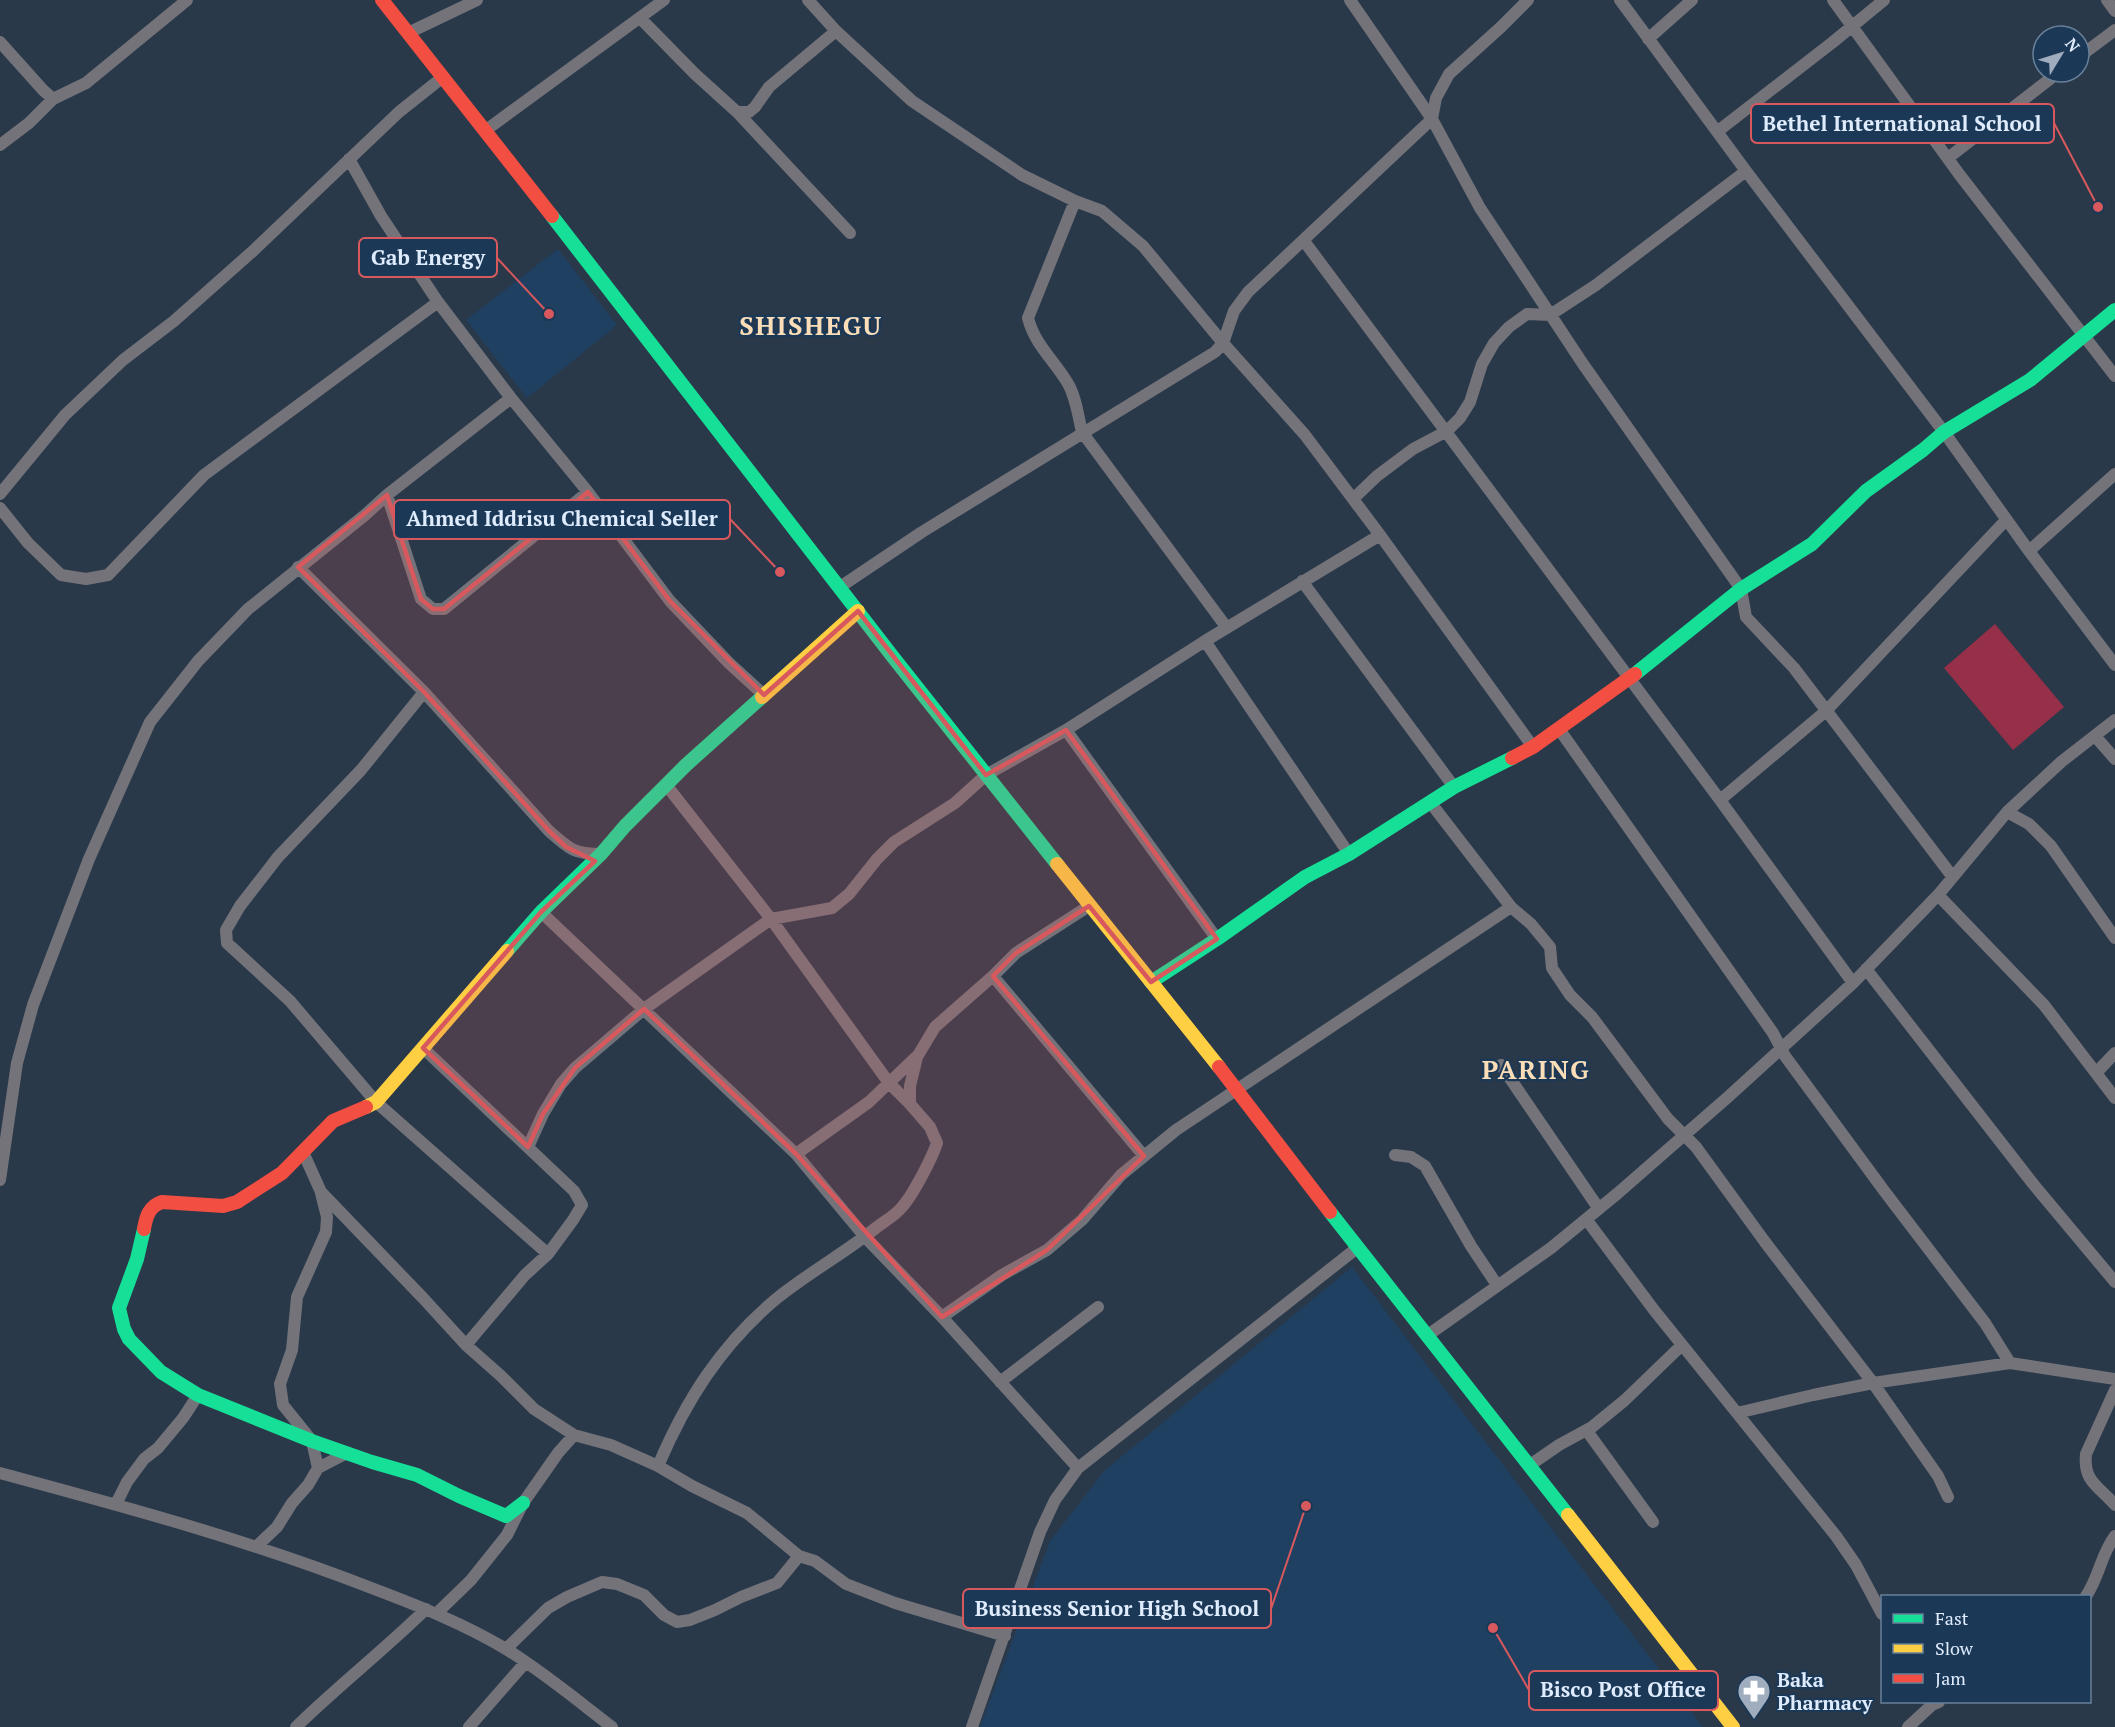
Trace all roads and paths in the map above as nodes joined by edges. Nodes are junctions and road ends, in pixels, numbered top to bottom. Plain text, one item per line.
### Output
1 (382, 0) edge
2 (477, 0) edge
3 (664, 0) edge
4 (808, 0) edge
5 (1350, 0) edge
6 (1528, 0) edge
7 (1620, 0) edge
8 (1692, 0) edge
9 (1833, 0) edge
10 (1884, 0) edge
11 (2107, 0) edge
12 (178, 2) edge
13 (2115, 11) edge
14 (640, 18) junction
15 (1852, 26) junction
16 (2115, 30) edge
17 (836, 31) junction
18 (408, 33) junction
19 (1648, 39) junction
20 (0, 42) edge
21 (2091, 48) edge
22 (443, 77) junction
23 (2044, 84) edge
24 (53, 99) junction
25 (737, 112) junction
26 (1432, 119) junction
27 (486, 130) junction
28 (1718, 131) junction
29 (0, 145) edge
30 (1948, 158) junction
31 (348, 159) junction
32 (1746, 171) junction
33 (1075, 201) junction
34 (849, 233) dead end
35 (1304, 241) junction
36 (438, 302) junction
37 (2115, 310) edge
38 (1550, 315) junction
39 (2082, 336) junction
40 (1223, 343) junction
41 (2115, 376) edge
42 (511, 398) junction
43 (1447, 431) junction
44 (1082, 432) junction
45 (1944, 432) junction
46 (2115, 474) edge
47 (588, 492) junction
48 (0, 494) edge
49 (387, 495) junction
50 (1353, 499) junction
51 (0, 508) edge
52 (2006, 520) junction
53 (1380, 535) junction
54 (2029, 551) junction
55 (298, 567) junction
56 (1302, 581) junction
57 (840, 587) junction
58 (1741, 590) junction
59 (858, 611) junction
60 (1227, 628) junction
61 (1205, 641) junction
62 (2115, 665) edge
63 (1629, 678) junction
64 (423, 692) junction
65 (764, 694) junction
66 (1826, 711) junction
67 (2115, 720) edge
68 (1559, 729) junction
69 (1065, 730) junction
70 (2095, 736) junction
71 (1533, 747) junction
72 (2115, 759) edge
73 (986, 775) junction
74 (667, 786) junction
75 (1454, 788) junction
76 (1720, 800) junction
77 (1430, 802) junction
78 (2007, 812) junction
79 (601, 854) junction
80 (1349, 854) junction
81 (1952, 876) junction
82 (1938, 895) junction
83 (1089, 906) junction
84 (1511, 907) junction
85 (541, 912) junction
86 (771, 920) junction
87 (2115, 938) edge
88 (1217, 939) junction
89 (1866, 969) junction
90 (993, 976) junction
91 (1151, 982) junction
92 (1853, 983) junction
93 (644, 1009) junction
94 (423, 1048) junction
95 (1780, 1048) junction
96 (2115, 1053) edge
97 (917, 1057) junction
98 (1501, 1065) dead end
99 (2096, 1073) junction
100 (890, 1083) junction
101 (1237, 1090) junction
102 (2115, 1098) edge
103 (376, 1102) junction
104 (910, 1104) junction
105 (1684, 1136) junction
106 (528, 1147) junction
107 (303, 1152) junction
108 (796, 1154) junction
109 (1395, 1155) dead end
110 (1144, 1156) junction
111 (0, 1180) edge
112 (321, 1192) junction
113 (1599, 1209) junction
114 (1586, 1219) junction
115 (865, 1237) junction
116 (1357, 1248) junction
117 (548, 1254) junction
118 (2115, 1281) edge
119 (1497, 1285) junction
120 (1098, 1307) dead end
121 (942, 1317) junction
122 (1428, 1335) junction
123 (466, 1345) junction
124 (1682, 1345) junction
125 (2010, 1363) junction
126 (2115, 1379) edge
127 (1000, 1383) junction
128 (1873, 1383) junction
129 (2115, 1390) edge
130 (198, 1395) junction
131 (1737, 1413) junction
132 (1587, 1431) junction
133 (574, 1435) junction
134 (312, 1441) junction
135 (347, 1453) junction
136 (1530, 1465) junction
137 (658, 1466) junction
138 (318, 1468) junction
139 (1078, 1468) junction
140 (0, 1473) edge
141 (1948, 1497) dead end
142 (523, 1503) junction
143 (116, 1504) junction
144 (2115, 1506) edge
145 (506, 1516) junction
146 (1653, 1522) dead end
147 (507, 1535) junction
148 (2115, 1536) edge
149 (256, 1547) junction
150 (799, 1556) junction
151 (2087, 1595) edge
152 (431, 1611) junction
153 (1881, 1612) edge
154 (1005, 1636) junction
155 (506, 1649) junction
156 (525, 1663) junction
157 (1936, 1703) edge
158 (607, 1725) edge
159 (296, 1727) edge
160 (469, 1727) edge
161 (972, 1727) edge
162 (1733, 1727) edge
163 (1908, 1727) edge

1 - 18 street
2 - 18 street
3 - 14 street
4 - 17 street
5 - 26 street
6 - 26 street
7 - 19 street
8 - 19 street
9 - 15 street
10 - 15 street
11 - 13 street
12 - 24 street
14 - 25 street
14 - 27 street
15 - 28 street
15 - 30 street
16 - 21 street
17 - 25 street
17 - 33 street
18 - 22 street
19 - 28 street
20 - 24 street
22 - 27 street
22 - 31 street
23 - 30 street
24 - 29 street
25 - 34 street
26 - 35 street
26 - 38 street
27 - 57 street
28 - 32 street
30 - 39 street
31 - 36 street
31 - 48 street
32 - 38 street
32 - 45 street
33 - 40 street
33 - 44 street
35 - 40 street
35 - 43 street
36 - 42 street
36 - 51 street
37 - 39 street
38 - 43 street
38 - 58 street
39 - 41 street
39 - 45 street
40 - 44 street
40 - 50 street
42 - 47 street
42 - 49 street
43 - 50 street
43 - 63 street
44 - 57 street
44 - 60 street
45 - 52 street
45 - 58 street
46 - 54 street
47 - 49 street
47 - 65 street
49 - 55 street
50 - 53 street
52 - 54 street
52 - 66 street
53 - 56 street
53 - 71 street
54 - 62 street
55 - 64 street
55 - 111 street
56 - 60 street
56 - 75 street
57 - 59 street
58 - 63 street
58 - 66 street
59 - 65 street
59 - 73 street
60 - 61 street
61 - 69 street
61 - 80 street
63 - 68 street
63 - 76 street
64 - 79 street
64 - 103 street
65 - 74 street
66 - 76 street
66 - 81 street
67 - 70 street
68 - 71 street
68 - 95 street
69 - 73 street
69 - 88 street
70 - 72 street
70 - 78 street
71 - 75 street
73 - 83 street
73 - 86 street
74 - 79 street
74 - 86 street
75 - 77 street
76 - 92 street
77 - 80 street
77 - 84 street
78 - 81 street
78 - 87 street
79 - 85 street
80 - 88 street
81 - 82 street
82 - 89 street
82 - 99 street
83 - 90 street
83 - 91 street
84 - 101 street
84 - 105 street
85 - 93 street
85 - 94 street
86 - 93 street
86 - 100 street
88 - 91 street
89 - 92 street
89 - 118 street
90 - 97 street
90 - 110 street
91 - 101 street
92 - 95 street
93 - 106 street
93 - 108 street
94 - 103 street
94 - 106 street
95 - 105 street
95 - 125 street
96 - 99 street
97 - 100 street
97 - 104 street
98 - 113 street
99 - 102 street
100 - 104 street
100 - 108 street
101 - 110 street
101 - 116 street
103 - 107 street
103 - 117 street
104 - 115 street
105 - 113 street
105 - 128 street
106 - 117 street
107 - 112 street
107 - 130 street
108 - 115 street
109 - 119 street
110 - 121 street
112 - 123 street
112 - 134 street
113 - 114 street
114 - 119 street
114 - 124 street
115 - 121 street
115 - 137 street
116 - 122 street
116 - 139 street
117 - 123 street
119 - 122 street
120 - 127 street
121 - 127 street
122 - 136 street
123 - 133 street
124 - 131 street
124 - 132 street
125 - 126 street
125 - 128 street
127 - 139 street
128 - 131 street
128 - 141 street
129 - 144 street
130 - 134 street
130 - 143 street
131 - 153 street
132 - 136 street
132 - 146 street
133 - 137 street
133 - 142 street
134 - 135 street
134 - 138 street
135 - 138 street
135 - 145 street
136 - 162 street
137 - 150 street
138 - 149 street
139 - 154 street
140 - 143 street
142 - 145 street
142 - 147 street
143 - 149 street
145 - 147 street
147 - 152 street
148 - 151 street
149 - 152 street
150 - 154 street
150 - 155 street
152 - 155 street
152 - 159 street
154 - 161 street
155 - 156 street
156 - 158 street
156 - 160 street
157 - 163 street

